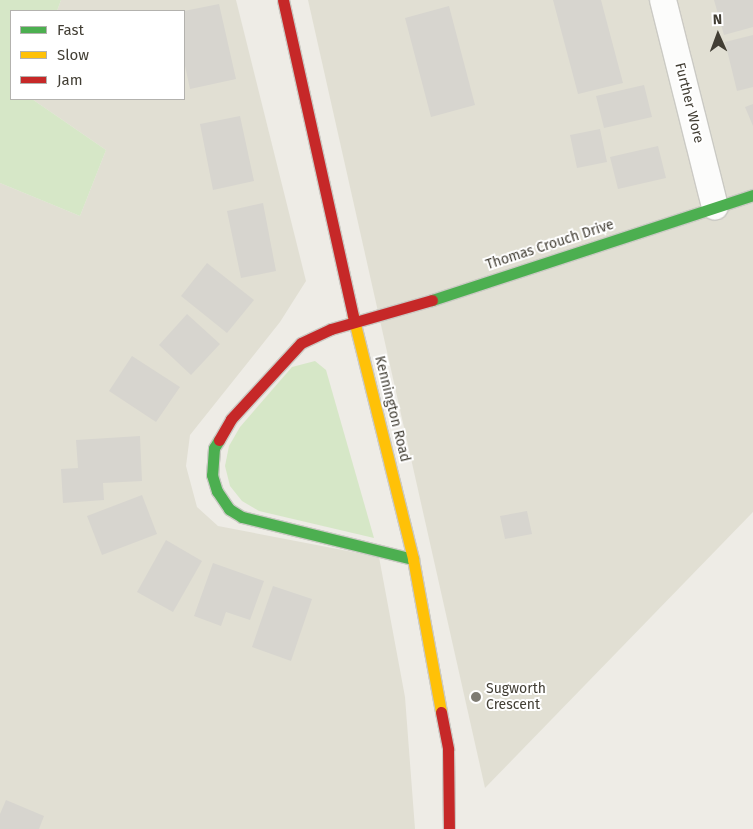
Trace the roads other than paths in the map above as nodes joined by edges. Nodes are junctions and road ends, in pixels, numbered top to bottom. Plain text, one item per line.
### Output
1 (283, 0) edge
2 (663, 0) edge
3 (753, 195) edge
4 (715, 207) junction
5 (356, 322) junction
6 (413, 559) junction
7 (449, 829) edge

1 - 5 street, Kennington Road
2 - 4 street, Further Wore
3 - 4 street, Thomas Crouch Drive
4 - 5 street, Thomas Crouch Drive
5 - 6 street, Kennington Road
5 - 6 street
6 - 7 street, Kennington Road

